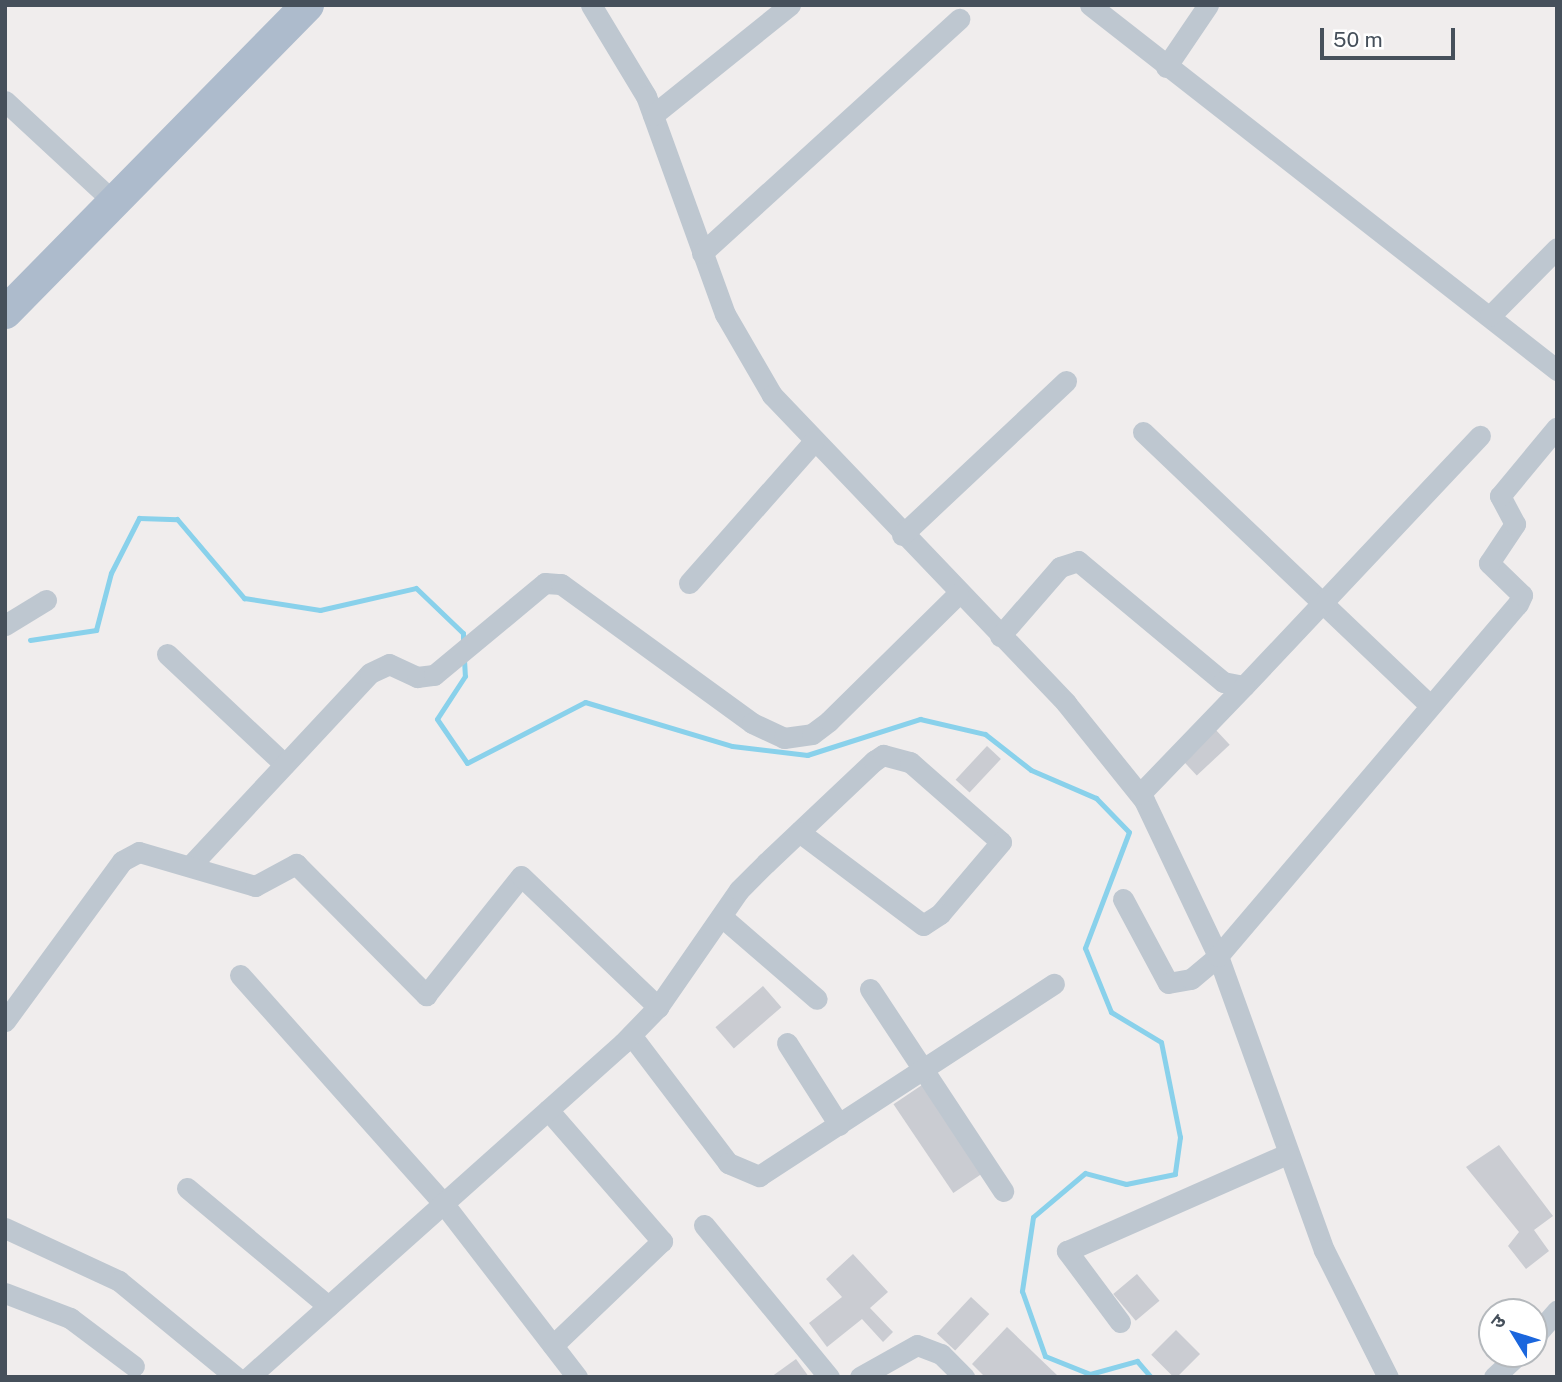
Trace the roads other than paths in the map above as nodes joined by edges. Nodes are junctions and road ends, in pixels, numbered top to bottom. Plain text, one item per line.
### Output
1 (307, 5) edge
2 (790, 5) edge
3 (1090, 5) edge
4 (1208, 5) edge
5 (602, 10) edge
6 (959, 19) dead end
7 (1166, 67) junction
8 (5, 101) edge
9 (653, 115) junction
10 (114, 202) junction
11 (1557, 248) edge
12 (702, 253) junction
13 (5, 312) edge
14 (1490, 316) junction
15 (1557, 370) edge
16 (1066, 381) dead end
17 (1557, 427) edge
18 (1143, 432) dead end
19 (1480, 436) dead end
20 (814, 441) junction
21 (902, 535) junction
22 (689, 583) dead end
23 (958, 594) junction
24 (46, 600) dead end
25 (1323, 603) junction
26 (5, 625) edge
27 (1000, 636) junction
28 (167, 654) dead end
29 (1244, 687) junction
30 (1430, 705) junction
31 (284, 764) junction
32 (1140, 794) junction
33 (799, 832) junction
34 (191, 865) junction
35 (1123, 900) dead end
36 (722, 917) junction
37 (1218, 956) junction
38 (240, 975) dead end
39 (1054, 984) dead end
40 (870, 989) dead end
41 (817, 999) dead end
42 (658, 1007) junction
43 (5, 1021) edge
44 (631, 1035) junction
45 (787, 1043) dead end
46 (925, 1070) junction
47 (548, 1110) junction
48 (839, 1125) junction
49 (1287, 1154) junction
50 (187, 1188) dead end
51 (1003, 1191) dead end
52 (443, 1203) junction
53 (704, 1225) dead end
54 (5, 1228) edge
55 (5, 1293) edge
56 (328, 1306) junction
57 (1120, 1322) dead end
58 (553, 1345) junction
59 (134, 1366) dead end
60 (236, 1377) edge
61 (249, 1377) edge
62 (577, 1377) edge
63 (830, 1377) edge
64 (860, 1377) edge
65 (964, 1377) edge
66 (1388, 1377) edge

1 - 10 main road
2 - 9 street
3 - 7 street
4 - 7 street
5 - 9 street
6 - 12 street
7 - 14 street
8 - 10 street
9 - 12 street
10 - 13 main road
11 - 14 street
12 - 20 street
14 - 15 street
16 - 21 street
17 - 30 street
18 - 25 street
19 - 25 street
20 - 21 street
20 - 22 street
21 - 23 street
23 - 27 street
23 - 31 street
24 - 26 street
25 - 29 street
25 - 30 street
27 - 29 street
27 - 32 street
28 - 31 street
29 - 32 street
30 - 37 street
31 - 34 street
32 - 37 street
33 - 33 street
33 - 36 street
34 - 42 street
34 - 43 street
35 - 37 street
36 - 41 street
36 - 42 street
37 - 49 street
38 - 52 street
39 - 46 street
40 - 46 street
42 - 44 street
44 - 47 street
44 - 48 street
45 - 48 street
46 - 48 street
46 - 51 street
47 - 52 street
47 - 58 street
49 - 57 street
49 - 66 street
50 - 56 street
52 - 56 street
52 - 58 street
53 - 63 street
54 - 60 street
55 - 59 street
56 - 61 street
58 - 62 street
64 - 65 street

